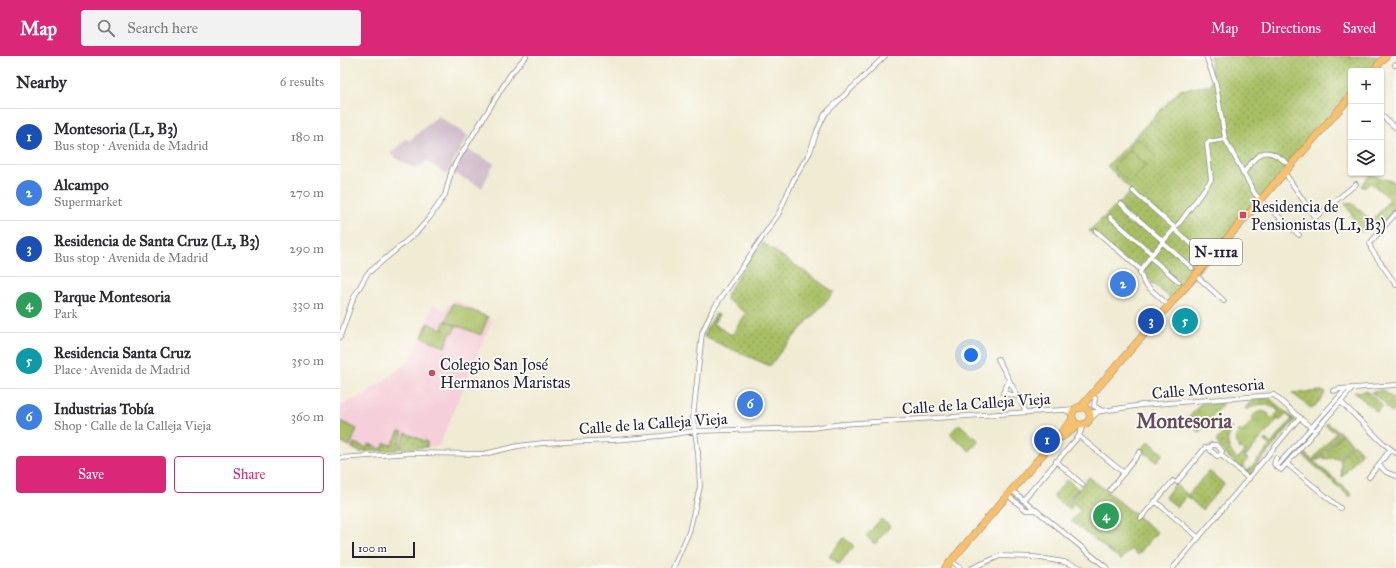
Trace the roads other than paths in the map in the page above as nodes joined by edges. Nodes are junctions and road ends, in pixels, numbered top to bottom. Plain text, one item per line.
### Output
1 (526, 56) edge
2 (885, 56) edge
3 (1206, 56) edge
4 (1386, 56) edge
5 (1391, 56) edge
6 (1376, 68) edge
7 (1381, 68) edge
8 (1348, 100) edge
9 (1349, 104) edge
10 (1384, 118) edge
11 (1396, 128) edge
12 (1225, 139) junction
13 (1291, 166) junction
14 (1243, 174) junction
15 (1287, 176) junction
16 (1356, 184) dead end
17 (1132, 190) dead end
18 (1262, 202) junction
19 (1121, 204) dead end
20 (1396, 213) edge
21 (1110, 217) dead end
22 (1175, 228) junction
23 (1096, 231) dead end
24 (1299, 235) dead end
25 (1163, 242) junction
26 (1203, 254) dead end
27 (1151, 256) junction
28 (1192, 268) dead end
29 (1141, 270) junction
30 (1199, 278) junction
31 (1179, 282) dead end
32 (1396, 285) edge
33 (1224, 301) dead end
34 (1169, 306) junction
35 (340, 337) edge
36 (998, 360) dead end
37 (1009, 380) junction
38 (1396, 385) edge
39 (1352, 389) junction
40 (1345, 390) junction
41 (1333, 391) dead end
42 (1017, 396) junction
43 (1095, 398) junction
44 (1341, 402) junction
45 (1101, 410) junction
46 (1026, 412) junction
47 (1081, 416) junction
48 (1300, 417) junction
49 (1310, 427) junction
50 (695, 431) junction
51 (1315, 431) junction
52 (1079, 436) junction
53 (1210, 447) junction
54 (1390, 450) junction
55 (1140, 452) dead end
56 (1396, 453) edge
57 (1221, 455) junction
58 (340, 458) edge
59 (1276, 458) dead end
60 (1056, 461) junction
61 (1287, 464) junction
62 (1379, 465) junction
63 (1276, 467) junction
64 (1124, 473) junction
65 (1396, 476) edge
66 (1369, 477) dead end
67 (1249, 479) junction
68 (1083, 485) dead end
69 (1110, 490) dead end
70 (1013, 496) junction
71 (1023, 500) junction
72 (1155, 501) junction
73 (1340, 508) dead end
74 (1035, 510) junction
75 (1140, 518) dead end
76 (1199, 538) junction
77 (955, 566) edge
78 (673, 568) edge
79 (945, 568) edge
80 (972, 568) edge
81 (1082, 568) edge
82 (1107, 568) edge
83 (1173, 568) edge

1 - 35 street
2 - 50 street
3 - 12 street
4 - 6 main road
5 - 7 main road
8 - 13 main road, N-111a
9 - 15 main road, N-111a
10 - 11 street
12 - 14 street
12 - 22 street
13 - 14 street
13 - 18 main road, N-111a
14 - 18 street
15 - 16 street
15 - 18 main road, N-111a
17 - 22 street
18 - 24 street
18 - 30 main road, N-111a
18 - 34 main road, N-111a
19 - 25 street
20 - 32 street
21 - 27 street
22 - 25 street
22 - 26 street
23 - 29 street
25 - 27 street
25 - 28 street
27 - 29 street
27 - 31 street
29 - 34 street
30 - 33 street
30 - 43 main road, N-111a
34 - 47 main road, N-111a
36 - 37 street
37 - 42 street
37 - 42 street
38 - 39 street
39 - 40 street
39 - 44 street
40 - 41 street
40 - 49 street
42 - 46 street
43 - 45 street
43 - 47 main road, N-111a
44 - 51 street
44 - 54 street
45 - 47 street, Calle Montesoria
45 - 47 street
45 - 48 street, Calle Montesoria
46 - 47 street, Calle de la Calleja Vieja
46 - 50 street, Calle de la Calleja Vieja
47 - 52 street
47 - 70 main road, N-111a
47 - 79 main road, N-111a
48 - 49 street, Calle Montesoria
48 - 67 street
49 - 51 street, Calle Montesoria
49 - 63 street
50 - 58 street, Calle de la Calleja Vieja
50 - 78 street
51 - 61 street
52 - 60 street
52 - 64 street
53 - 57 street
53 - 57 street
53 - 72 street
54 - 56 street
54 - 62 street
55 - 64 street
57 - 67 street
59 - 63 street
60 - 68 street
60 - 71 street
61 - 63 street
61 - 73 street
62 - 65 street
62 - 66 street
64 - 69 street
67 - 76 street
70 - 71 street
70 - 74 street
70 - 77 main road, N-111a
71 - 74 street
72 - 75 street
72 - 76 street
74 - 82 street
76 - 83 street
80 - 81 street

